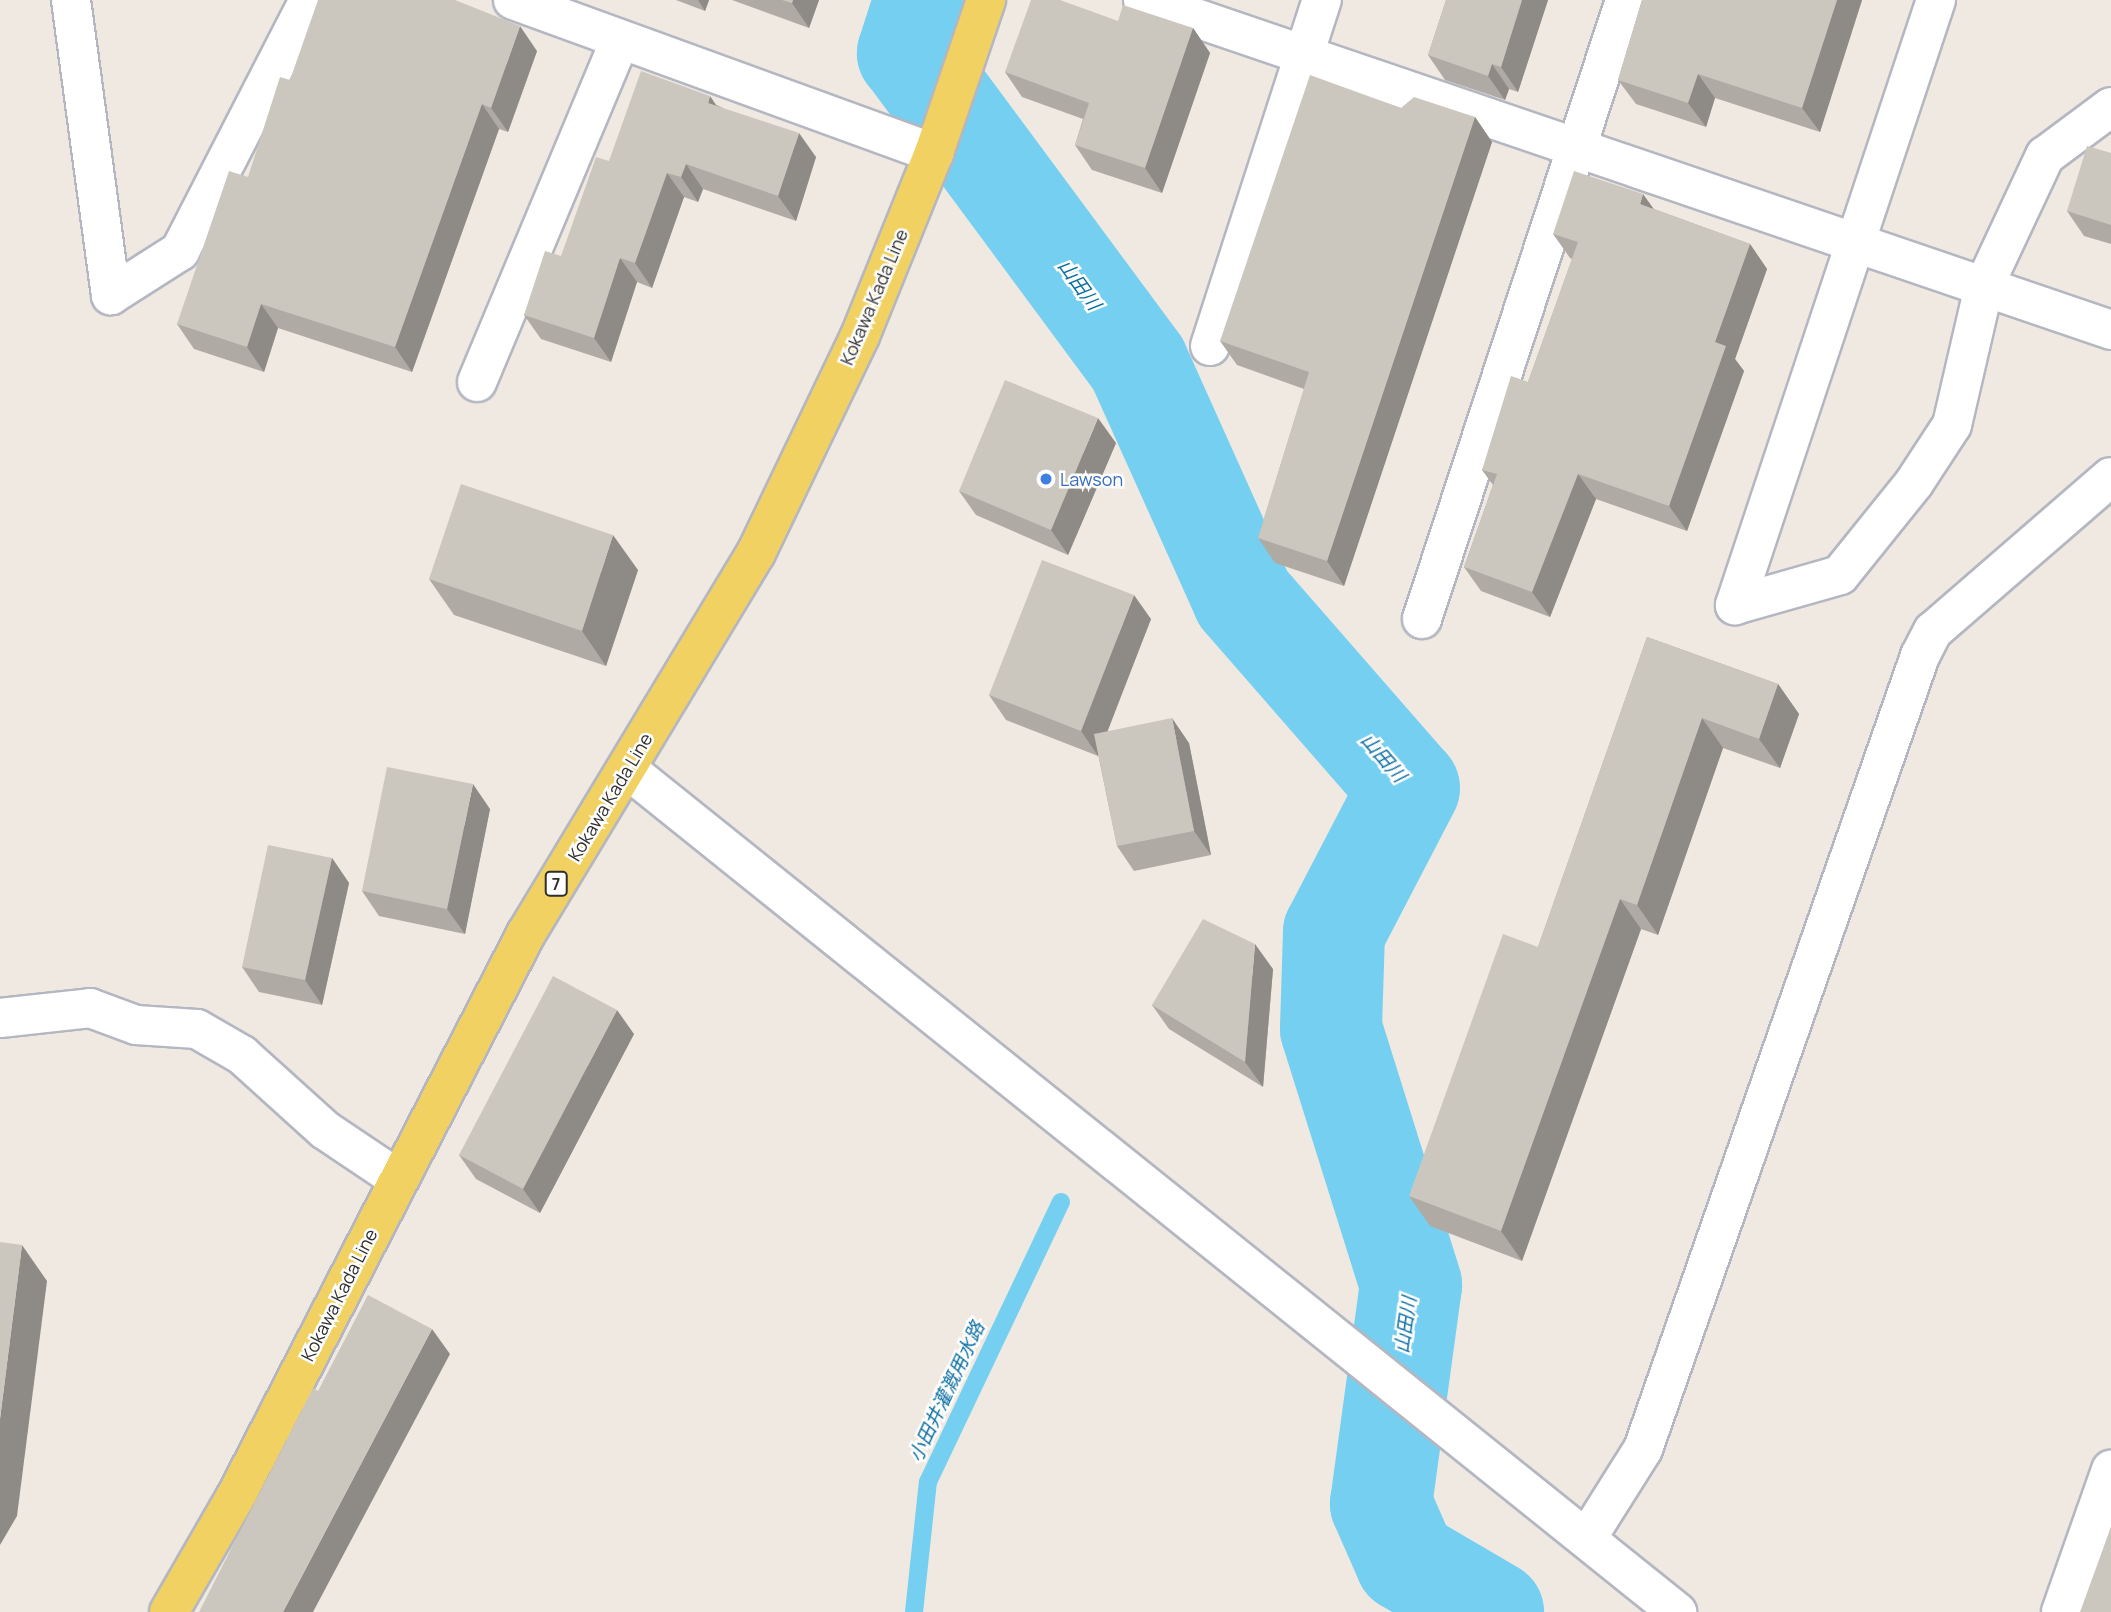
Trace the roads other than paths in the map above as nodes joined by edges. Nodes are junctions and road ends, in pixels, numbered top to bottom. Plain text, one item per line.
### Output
1 (71, 0) edge
2 (309, 0) edge
3 (513, 0) edge
4 (986, 0) edge
5 (1143, 0) edge
6 (1322, 0) edge
7 (1625, 0) edge
8 (1936, 0) edge
9 (621, 40) junction
10 (1304, 55) junction
11 (2111, 107) edge
12 (1576, 147) junction
13 (934, 153) junction
14 (1858, 243) junction
15 (1984, 286) junction
16 (2111, 330) edge
17 (1210, 346) dead end
18 (477, 382) dead end
19 (2111, 477) edge
20 (1422, 620) dead end
21 (627, 769) junction
22 (0, 1018) edge
23 (398, 1179) junction
24 (2111, 1470) edge
25 (1587, 1538) junction
26 (169, 1612) edge
27 (1677, 1612) edge
28 (2061, 1612) edge

1 - 2 street
3 - 9 street
4 - 13 main road, Kokawa Kada Line / 7
5 - 10 street
6 - 10 street
7 - 12 street
8 - 14 street
9 - 13 street
9 - 18 street
10 - 12 street
10 - 17 street
11 - 15 street
12 - 14 street
12 - 20 street
13 - 21 main road, Kokawa Kada Line / 7
14 - 15 street
14 - 15 street
15 - 16 street
19 - 25 street
21 - 23 main road, Kokawa Kada Line / 7
21 - 25 street
22 - 23 street
23 - 26 main road, Kokawa Kada Line / 7
24 - 28 street
25 - 27 street

